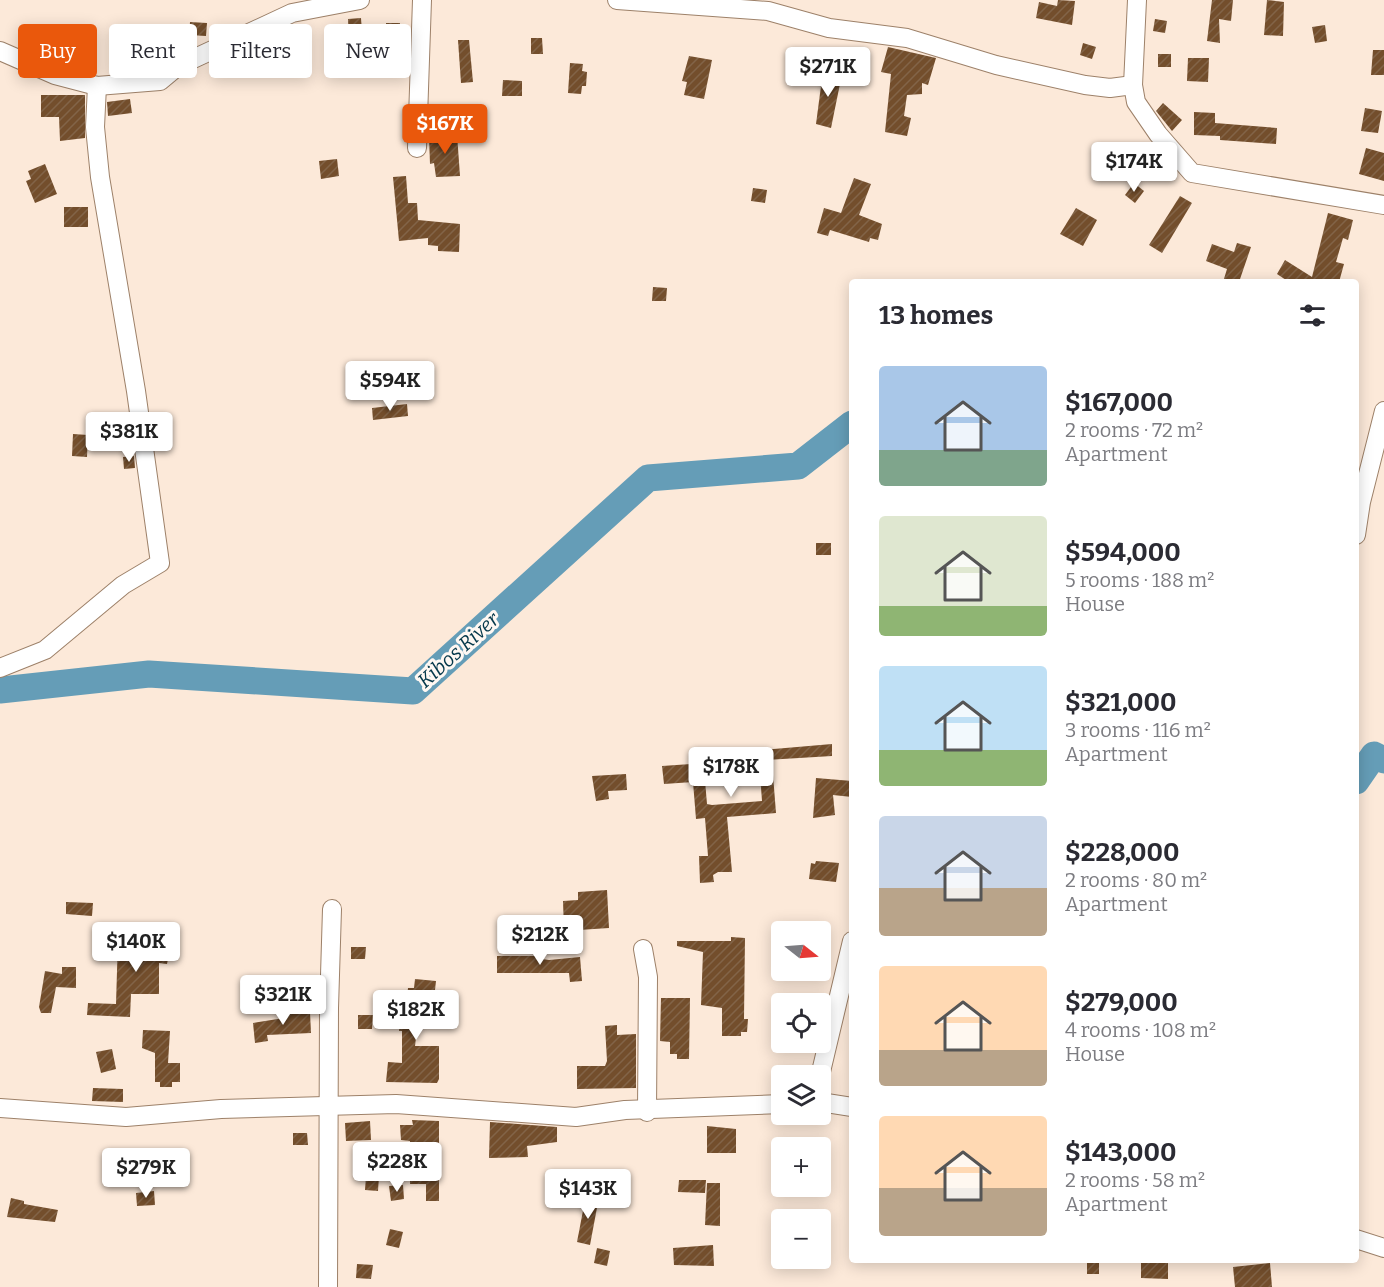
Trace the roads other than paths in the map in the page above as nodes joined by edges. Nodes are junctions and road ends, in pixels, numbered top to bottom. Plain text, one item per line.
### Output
1 (360, 0) edge
2 (422, 0) edge
3 (617, 0) edge
4 (1137, 0) edge
5 (0, 51) edge
6 (1133, 85) junction
7 (97, 86) junction
8 (417, 148) dead end
9 (1384, 205) edge
10 (1384, 411) edge
11 (1359, 515) edge
12 (0, 668) edge
13 (332, 909) dead end
14 (643, 949) dead end
15 (849, 954) edge
16 (823, 1065) edge
17 (831, 1104) edge
18 (771, 1105) edge
19 (330, 1106) junction
20 (849, 1107) edge
21 (0, 1108) edge
22 (647, 1112) junction
23 (1359, 1240) edge
24 (1384, 1248) edge
25 (328, 1287) edge

1 - 7 street
2 - 8 street
3 - 6 street
4 - 6 street
5 - 7 street
6 - 9 street
7 - 12 street
10 - 11 street
13 - 19 street
14 - 22 street
15 - 16 street
17 - 20 street
18 - 22 street
19 - 21 street
19 - 22 street
19 - 25 street
23 - 24 street

